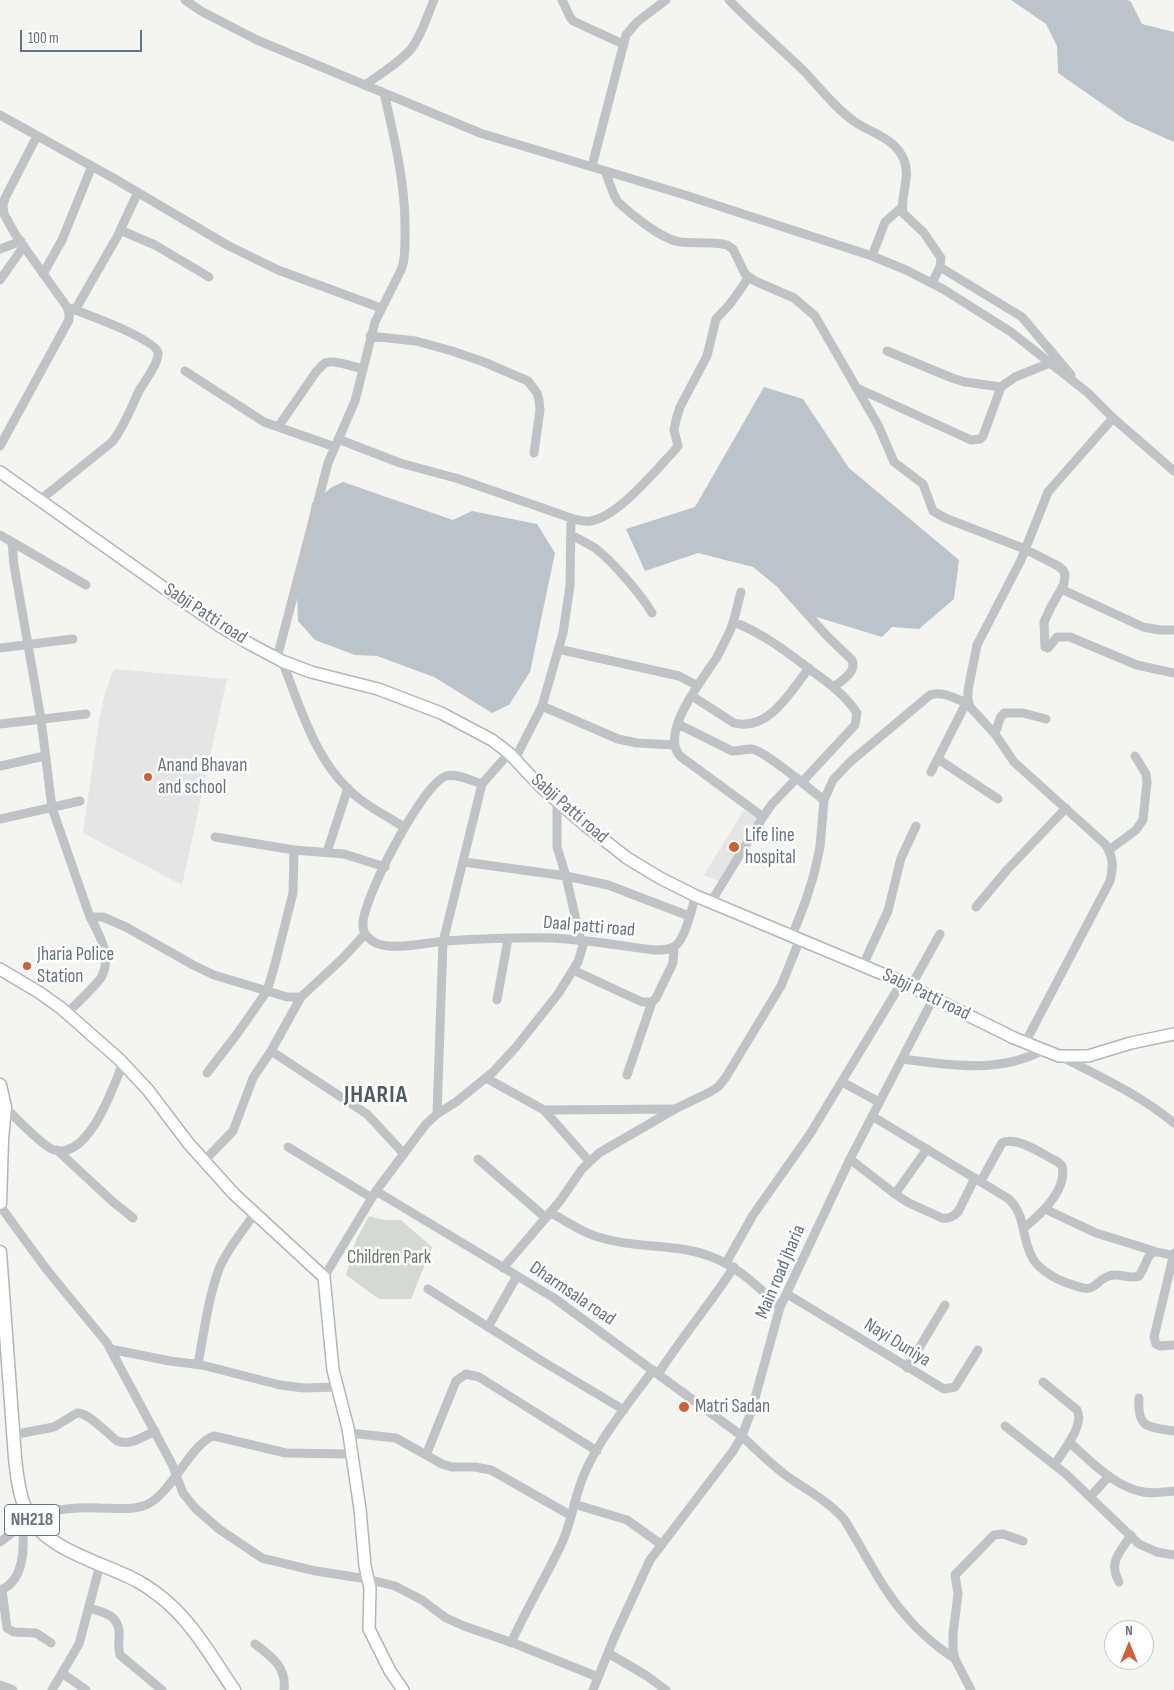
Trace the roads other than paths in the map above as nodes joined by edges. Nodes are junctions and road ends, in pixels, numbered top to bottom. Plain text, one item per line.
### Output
1 (185, 0) edge
2 (434, 0) edge
3 (562, 0) edge
4 (666, 0) edge
5 (729, 0) edge
6 (623, 44) junction
7 (365, 85) junction
8 (384, 93) junction
9 (0, 115) edge
10 (36, 136) junction
11 (92, 166) junction
12 (592, 166) junction
13 (605, 170) junction
14 (138, 192) junction
15 (902, 207) junction
16 (120, 230) junction
17 (22, 244) junction
18 (0, 249) edge
19 (872, 256) junction
20 (940, 267) junction
21 (43, 274) junction
22 (209, 277) dead end
23 (750, 277) junction
24 (0, 280) edge
25 (932, 283) junction
26 (71, 308) junction
27 (381, 308) junction
28 (370, 336) junction
29 (887, 351) dead end
30 (1050, 363) junction
31 (363, 369) junction
32 (185, 371) dead end
33 (1001, 387) junction
34 (857, 388) junction
35 (1083, 389) junction
36 (1113, 418) junction
37 (278, 427) junction
38 (336, 443) junction
39 (0, 446) edge
40 (534, 453) dead end
41 (0, 472) edge
42 (1174, 472) edge
43 (40, 500) junction
44 (571, 518) junction
45 (0, 535) edge
46 (571, 535) junction
47 (12, 542) junction
48 (1025, 549) junction
49 (86, 585) dead end
50 (783, 587) dead end
51 (1061, 589) junction
52 (740, 592) dead end
53 (652, 613) dead end
54 (734, 622) junction
55 (1174, 630) edge
56 (73, 639) dead end
57 (28, 645) junction
58 (0, 648) edge
59 (558, 649) junction
60 (279, 659) junction
61 (809, 668) junction
62 (1174, 673) edge
63 (698, 686) junction
64 (834, 687) junction
65 (692, 696) junction
66 (968, 703) junction
67 (542, 706) junction
68 (86, 714) dead end
69 (41, 719) junction
70 (1046, 719) dead end
71 (0, 724) edge
72 (678, 724) junction
73 (995, 734) junction
74 (674, 745) junction
75 (512, 756) junction
76 (1135, 756) dead end
77 (40, 758) dead end
78 (938, 759) junction
79 (0, 766) edge
80 (931, 772) dead end
81 (800, 780) junction
82 (482, 784) junction
83 (348, 788) junction
84 (998, 798) dead end
85 (824, 800) junction
86 (80, 801) dead end
87 (557, 801) junction
88 (52, 808) junction
89 (1066, 808) junction
90 (763, 818) junction
91 (0, 819) edge
92 (916, 826) dead end
93 (404, 827) junction
94 (215, 837) dead end
95 (294, 850) junction
96 (1109, 850) junction
97 (327, 852) junction
98 (464, 862) junction
99 (385, 867) junction
100 (566, 876) junction
101 (696, 896) junction
102 (711, 902) junction
103 (976, 907) dead end
104 (689, 916) junction
105 (90, 917) junction
106 (365, 934) junction
107 (940, 934) dead end
108 (796, 937) junction
109 (508, 940) junction
110 (444, 942) junction
111 (583, 942) junction
112 (674, 948) junction
113 (863, 965) junction
114 (0, 969) edge
115 (573, 970) junction
116 (906, 984) junction
117 (267, 991) junction
118 (301, 997) junction
119 (934, 997) junction
120 (497, 1000) dead end
121 (652, 1002) junction
122 (67, 1013) junction
123 (1174, 1034) edge
124 (1025, 1043) junction
125 (1043, 1050) junction
126 (271, 1051) junction
127 (1060, 1056) junction
128 (902, 1059) junction
129 (123, 1064) junction
130 (207, 1072) dead end
131 (627, 1075) dead end
132 (486, 1078) junction
133 (842, 1082) junction
134 (0, 1084) edge
135 (879, 1102) junction
136 (5, 1107) junction
137 (674, 1109) junction
138 (544, 1110) junction
139 (436, 1114) junction
140 (872, 1116) junction
141 (1174, 1124) edge
142 (288, 1147) dead end
143 (927, 1149) junction
144 (57, 1150) junction
145 (404, 1154) junction
146 (478, 1158) dead end
147 (850, 1158) junction
148 (204, 1161) junction
149 (589, 1161) junction
150 (978, 1179) junction
151 (0, 1184) edge
152 (895, 1194) junction
153 (374, 1195) junction
154 (0, 1204) edge
155 (1045, 1209) junction
156 (255, 1213) junction
157 (548, 1215) junction
158 (133, 1218) dead end
159 (1024, 1228) junction
160 (0, 1252) edge
161 (1154, 1252) junction
162 (1173, 1257) edge
163 (730, 1265) junction
164 (503, 1268) junction
165 (517, 1276) junction
166 (324, 1277) junction
167 (428, 1289) dead end
168 (787, 1294) junction
169 (945, 1305) dead end
170 (780, 1307) junction
171 (488, 1327) junction
172 (1174, 1345) edge
173 (110, 1349) junction
174 (978, 1350) dead end
175 (198, 1364) junction
176 (907, 1368) junction
177 (4, 1372) edge
178 (656, 1372) junction
179 (1043, 1382) dead end
180 (336, 1387) junction
181 (1140, 1398) dead end
182 (624, 1410) junction
183 (1005, 1426) dead end
184 (1174, 1431) edge
185 (154, 1432) junction
186 (349, 1433) junction
187 (12, 1435) junction
188 (742, 1436) junction
189 (1069, 1442) junction
190 (597, 1451) junction
191 (352, 1454) junction
192 (426, 1455) junction
193 (1055, 1464) junction
194 (176, 1475) junction
195 (1109, 1476) junction
196 (1174, 1491) edge
197 (1091, 1496) junction
198 (574, 1504) junction
199 (570, 1515) junction
200 (26, 1523) junction
201 (1131, 1536) junction
202 (1023, 1541) dead end
203 (0, 1542) edge
204 (662, 1545) junction
205 (1174, 1555) edge
206 (100, 1565) junction
207 (367, 1579) junction
208 (1120, 1582) dead end
209 (1, 1590) edge
210 (89, 1608) junction
211 (2, 1610) edge
212 (511, 1642) junction
213 (51, 1643) dead end
214 (255, 1644) dead end
215 (608, 1653) junction
216 (955, 1660) junction
217 (62, 1673) junction
218 (598, 1677) junction
219 (0, 1685) edge
220 (232, 1689) edge
221 (13, 1690) edge
222 (52, 1690) edge
223 (86, 1690) edge
224 (162, 1690) edge
225 (284, 1690) edge
226 (403, 1690) edge
227 (594, 1690) edge
228 (666, 1690) edge
229 (971, 1690) edge

1 - 7 street
2 - 7 street
3 - 6 street
4 - 6 street
5 - 15 street
6 - 12 street
7 - 8 street
8 - 12 street
8 - 27 street
9 - 10 street
10 - 11 street
10 - 17 street
11 - 14 street
11 - 21 street
12 - 13 street
13 - 19 street
13 - 23 street
14 - 16 street
14 - 27 street
15 - 19 street
15 - 20 street
16 - 22 street
16 - 26 street
17 - 18 street
17 - 21 street
17 - 24 street
19 - 25 street
20 - 25 street
20 - 35 street
21 - 26 street
23 - 34 street
23 - 44 street
25 - 30 street
26 - 39 street
26 - 43 street
27 - 28 street
28 - 31 street
28 - 40 street
29 - 33 street
30 - 33 street
30 - 35 street
31 - 37 street
31 - 38 street
32 - 37 street
33 - 34 street
34 - 48 street
35 - 36 street
36 - 42 street
36 - 48 street
37 - 38 street
38 - 44 street
38 - 60 street
41 - 43 main road, Sabji Patti road
43 - 60 main road, Sabji Patti road
44 - 46 street
45 - 47 street
46 - 53 street
46 - 59 street
47 - 49 street
47 - 57 street
48 - 51 street
48 - 66 street
50 - 64 street
51 - 55 street
51 - 62 street
52 - 54 street
54 - 61 street
54 - 63 street
56 - 57 street
57 - 58 street
57 - 69 street
59 - 63 street
59 - 67 street
60 - 75 main road, Sabji Patti road
60 - 83 street
61 - 64 street
61 - 65 street
63 - 65 street
64 - 81 street
65 - 72 street
66 - 73 street
66 - 78 street
66 - 85 street
67 - 74 street
67 - 75 street
68 - 69 street
69 - 71 street
69 - 88 street
70 - 73 street
72 - 74 street
72 - 81 street
73 - 89 street
74 - 90 street
75 - 82 street
75 - 87 main road, Sabji Patti road
76 - 96 street
77 - 79 street
78 - 80 street
78 - 84 street
81 - 85 street
81 - 90 street
82 - 93 street
82 - 98 street
83 - 93 street
83 - 97 street
85 - 108 street
86 - 88 street
87 - 100 street
87 - 101 main road, Sabji Patti road
88 - 91 street
88 - 105 street
89 - 96 street
89 - 103 street
90 - 102 street
92 - 113 street
93 - 99 street
94 - 95 street
95 - 97 street
95 - 117 street
96 - 124 street
97 - 99 street
98 - 100 street
98 - 110 street
99 - 106 street
100 - 104 street
100 - 111 street
101 - 102 main road, Sabji Patti road
101 - 104 street
102 - 108 main road, Sabji Patti road
104 - 112 street
105 - 117 street
105 - 122 street
106 - 110 street, Daal patti road
106 - 118 street
107 - 116 street
108 - 113 main road, Sabji Patti road
108 - 137 street
109 - 110 street, Daal patti road
109 - 111 street, Daal patti road
109 - 120 street
110 - 139 street
111 - 112 street, Daal patti road
111 - 115 street
112 - 121 street
113 - 116 main road, Sabji Patti road
114 - 122 main road
115 - 121 street
115 - 132 street
116 - 119 main road, Sabji Patti road
116 - 133 street
117 - 118 street
117 - 130 street
118 - 126 street
119 - 124 main road, Sabji Patti road
119 - 128 street, Main road jharia
121 - 131 street
122 - 129 main road
123 - 127 main road, Sabji Patti road
124 - 125 main road, Sabji Patti road
125 - 127 main road, Sabji Patti road
125 - 128 street
126 - 145 street
126 - 148 street
127 - 141 street
128 - 135 street, Main road jharia
129 - 144 street
129 - 148 main road
132 - 138 street
132 - 139 street
133 - 135 street
133 - 163 street
134 - 136 highway
135 - 140 street, Main road jharia
136 - 144 street
136 - 151 highway
137 - 138 street
137 - 149 street
138 - 149 street
139 - 145 street
140 - 143 street
140 - 147 street, Main road jharia
142 - 153 street, Dharmsala road
143 - 150 street
143 - 152 street
144 - 158 street
145 - 153 street
146 - 157 street
147 - 152 street
147 - 168 street, Main road jharia
148 - 156 main road
149 - 157 street
150 - 152 street
150 - 155 street
150 - 159 street
151 - 154 highway
153 - 164 street, Dharmsala road
153 - 166 street
154 - 173 street
155 - 159 street
155 - 161 street
156 - 166 main road
156 - 175 street
157 - 163 street
157 - 164 street
159 - 161 street
160 - 177 highway, NH218
161 - 162 street
162 - 172 street
163 - 170 street
163 - 178 street
164 - 165 street, Dharmsala road
165 - 171 street
165 - 178 street, Dharmsala road
166 - 180 main road
167 - 171 street
168 - 170 street, Main road jharia
168 - 176 street, Nayi Duniya
169 - 176 street
170 - 188 street, Main road jharia
171 - 182 street
173 - 175 street
173 - 185 street
174 - 176 street, Nayi Duniya
175 - 180 street
177 - 187 highway, NH218
178 - 182 street
178 - 188 street, Dharmsala road
179 - 189 street
180 - 186 main road
181 - 184 street
182 - 190 street
183 - 193 street
185 - 187 street
185 - 194 street
186 - 191 main road
186 - 192 street
187 - 200 highway, NH218
188 - 204 street, Main road jharia
188 - 216 street, Dharmsala road
189 - 193 street
189 - 195 street
190 - 192 street
190 - 198 street
191 - 194 street
191 - 207 main road
192 - 199 street
193 - 197 street
194 - 200 street
194 - 207 street
195 - 196 street
195 - 197 street
197 - 201 street
198 - 199 street
198 - 204 street
199 - 212 street
200 - 203 street
200 - 206 highway, NH218
200 - 209 street
201 - 205 street
201 - 208 street
202 - 216 street
204 - 215 street, Main road jharia
206 - 210 street
206 - 220 highway, NH218
207 - 212 street
207 - 226 main road
209 - 211 street
210 - 217 street
210 - 224 street
211 - 213 street
212 - 218 street
214 - 225 street
215 - 218 street, Main road jharia
215 - 228 street
216 - 229 street
217 - 222 street
217 - 223 street
218 - 227 street, Main road jharia
219 - 221 street

